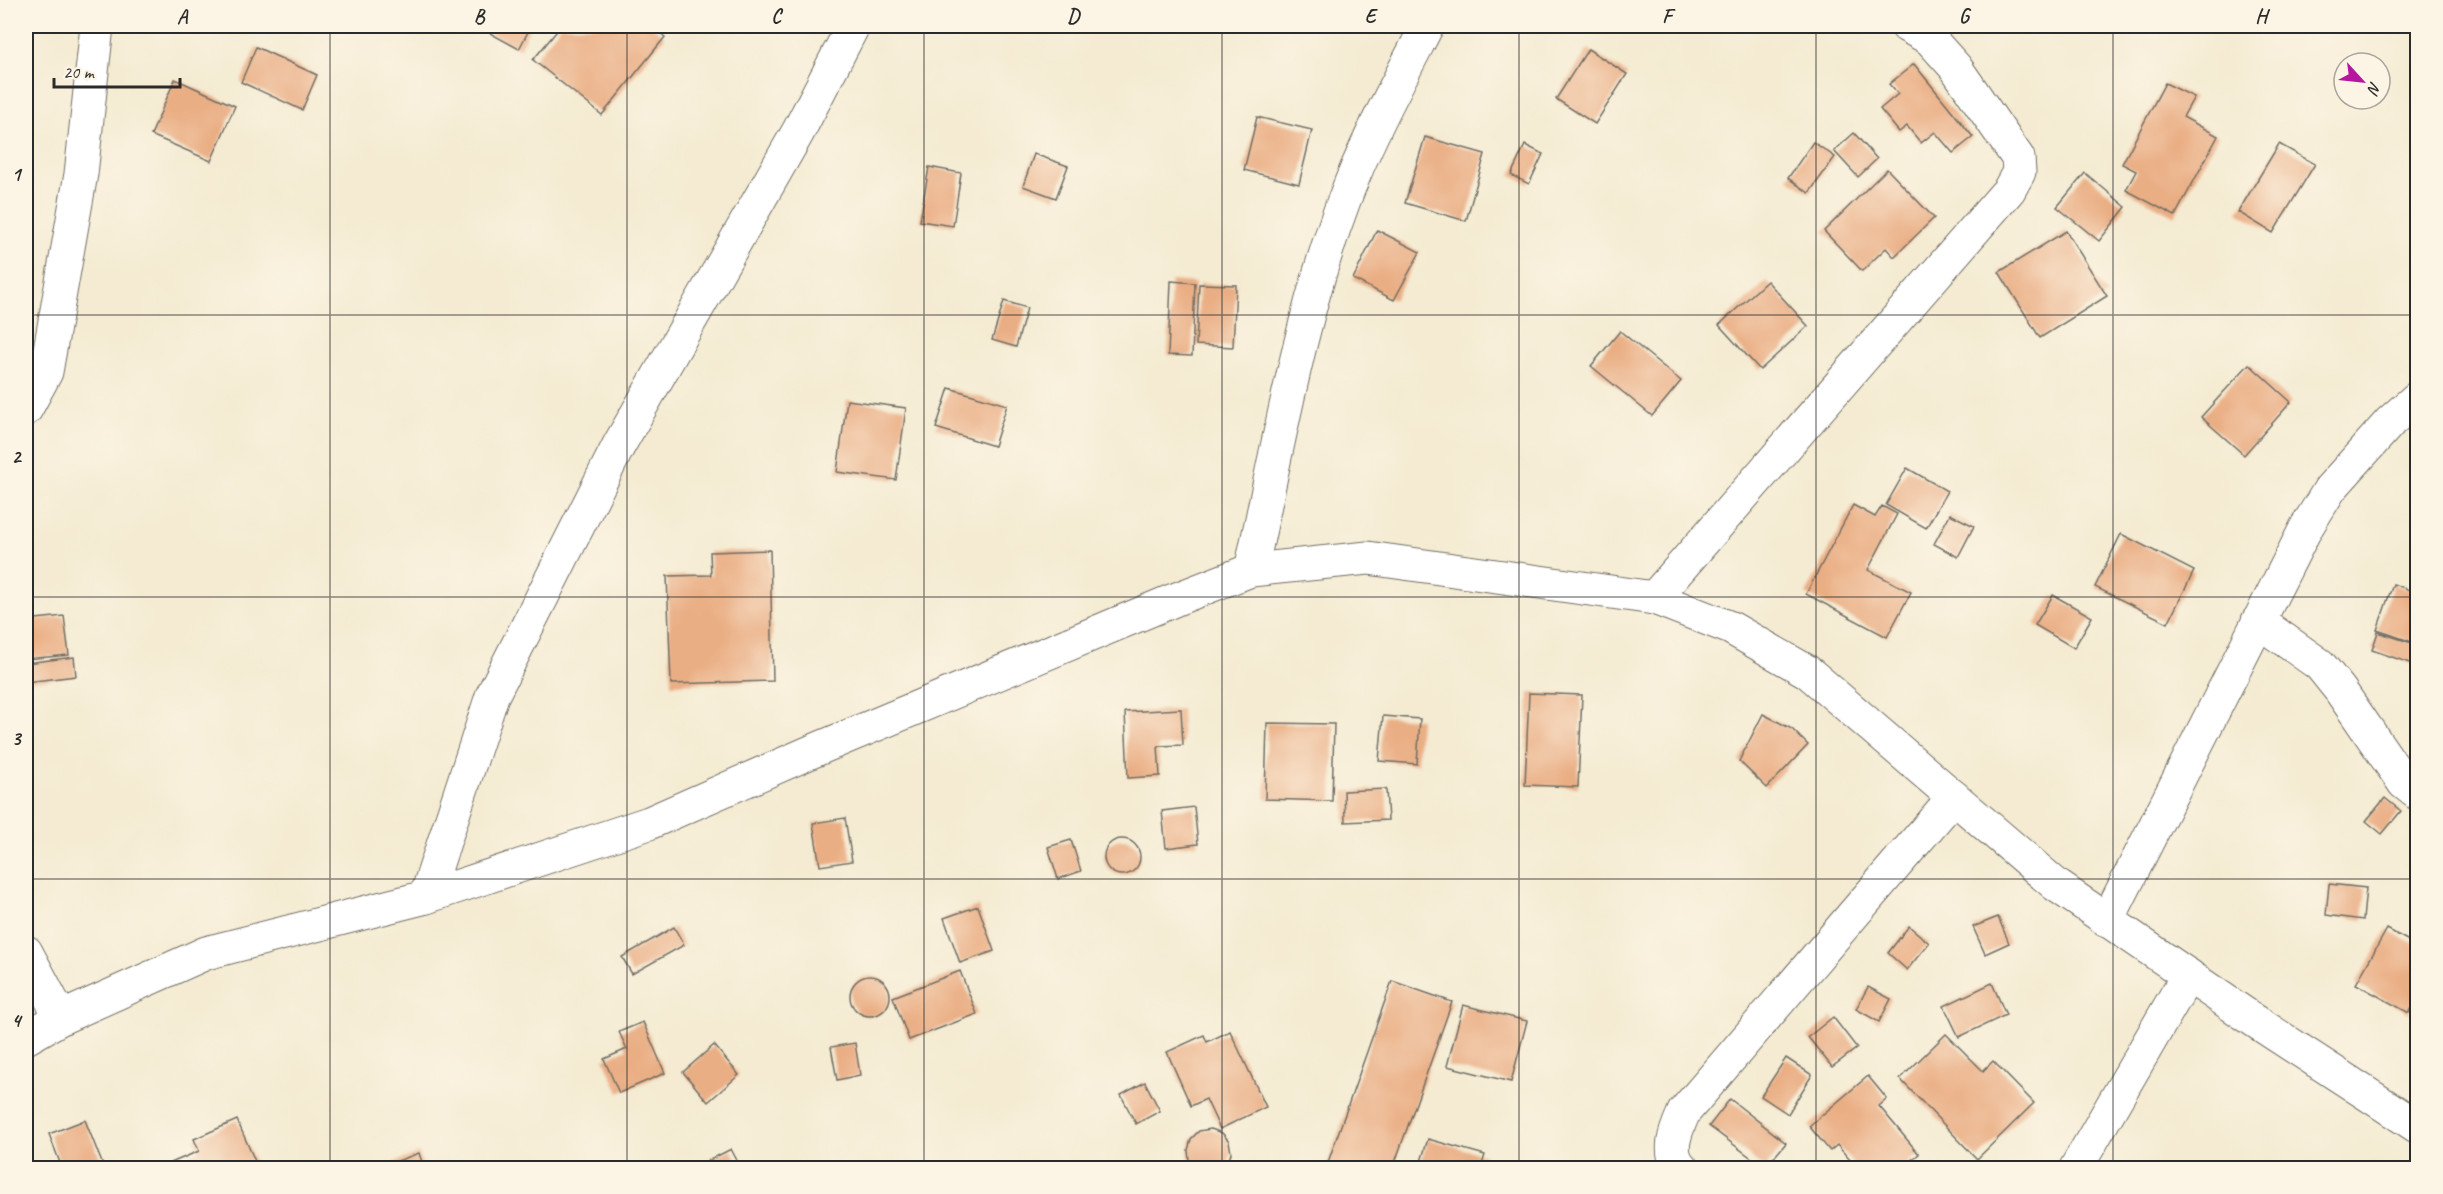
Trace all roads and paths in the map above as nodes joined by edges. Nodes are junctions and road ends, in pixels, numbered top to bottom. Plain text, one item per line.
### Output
1 (97, 26) edge
2 (853, 26) edge
3 (1427, 26) edge
4 (1907, 26) edge
5 (2418, 397) edge
6 (26, 409) edge
7 (1251, 570) junction
8 (1654, 598) junction
9 (2258, 621) junction
10 (2418, 794) edge
11 (1954, 797) junction
12 (426, 897) junction
13 (2107, 921) junction
14 (26, 952) edge
15 (2188, 975) junction
16 (61, 1018) junction
17 (26, 1038) edge
18 (2418, 1126) edge
19 (1682, 1168) edge
20 (2076, 1168) edge

1 - 6 street
2 - 12 street
3 - 7 street
4 - 8 street
5 - 9 street
7 - 8 street
7 - 12 street
8 - 11 street
9 - 10 street
9 - 13 street
11 - 13 street
11 - 19 street
12 - 16 street
13 - 15 street
14 - 16 street
15 - 18 street
15 - 20 street
16 - 17 street

